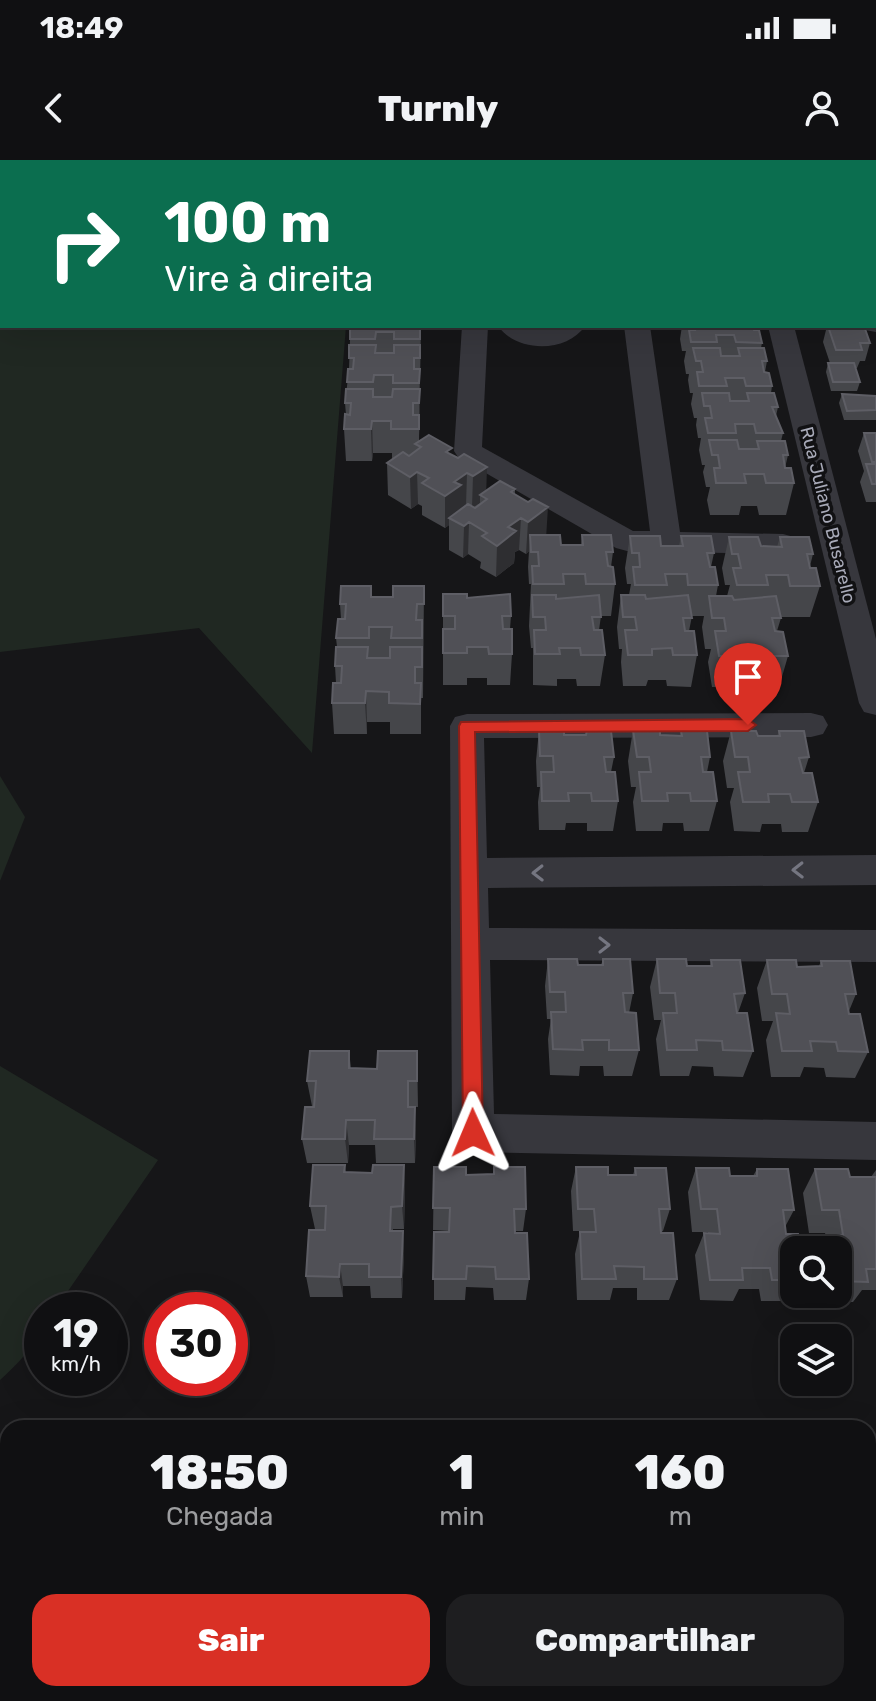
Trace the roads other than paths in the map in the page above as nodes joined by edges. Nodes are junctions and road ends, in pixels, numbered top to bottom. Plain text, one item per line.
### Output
1 (475, 328) edge
2 (514, 328) edge
3 (570, 328) edge
4 (637, 328) edge
5 (782, 328) edge
6 (666, 542) junction
7 (783, 544) edge
8 (874, 690) edge
9 (811, 725) dead end
10 (876, 870) edge
11 (469, 873) junction
12 (470, 944) junction
13 (876, 946) edge
14 (876, 1141) edge

1 - 6 street
2 - 3 street
4 - 6 street
5 - 8 street, Rua Juliano Busarello
6 - 7 street
9 - 11 street
10 -> 11 street
11 - 12 street
12 -> 13 street
12 - 14 street

